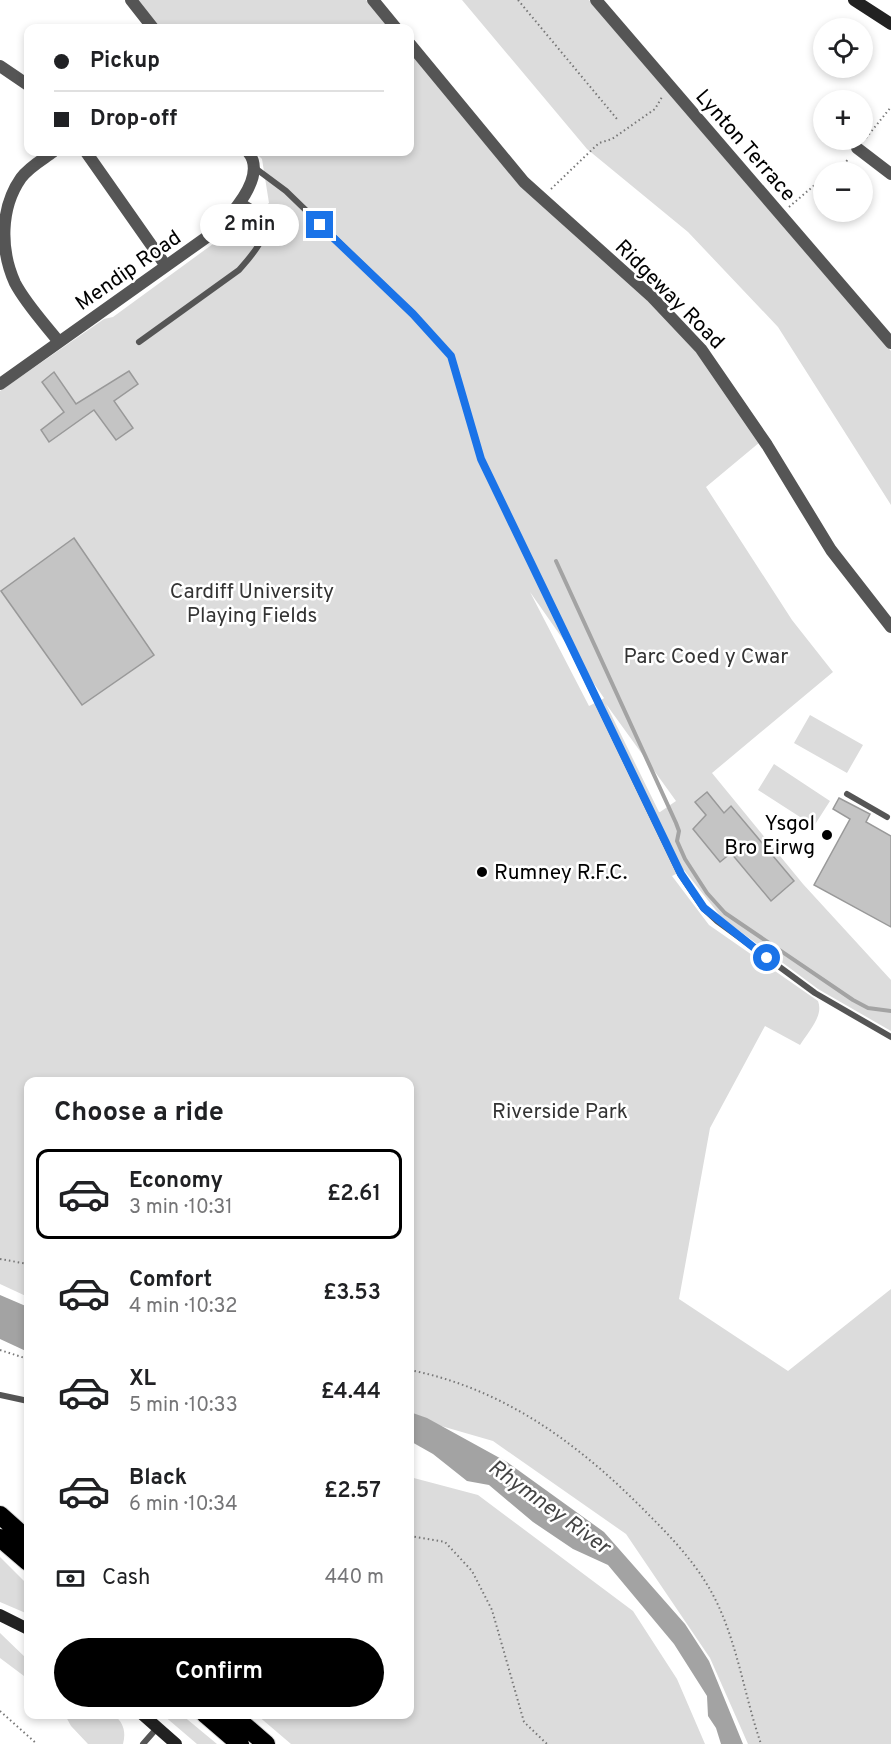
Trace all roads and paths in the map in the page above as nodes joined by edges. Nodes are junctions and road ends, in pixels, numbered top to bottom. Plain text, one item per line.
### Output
1 (131, 0) edge
2 (373, 0) edge
3 (518, 0) edge
4 (596, 0) edge
5 (854, 0) edge
6 (150, 24) edge
7 (393, 24) edge
8 (891, 24) edge
9 (414, 49) edge
10 (0, 66) edge
11 (24, 82) edge
12 (668, 84) junction
13 (616, 119) dead end
14 (860, 150) edge
15 (48, 156) edge
16 (89, 156) edge
17 (250, 156) edge
18 (255, 168) junction
19 (891, 174) edge
20 (813, 186) edge
21 (542, 198) junction
22 (240, 200) junction
23 (780, 215) junction
24 (166, 266) junction
25 (59, 342) junction
26 (139, 342) dead end
27 (891, 343) edge
28 (0, 384) edge
29 (891, 627) edge
30 (847, 795) dead end
31 (888, 817) dead end
32 (891, 1037) edge
33 (0, 1259) edge
34 (24, 1263) edge
35 (0, 1350) edge
36 (24, 1358) edge
37 (414, 1371) edge
38 (0, 1395) edge
39 (24, 1400) edge
40 (0, 1515) edge
41 (24, 1536) edge
42 (414, 1537) edge
43 (0, 1538) edge
44 (24, 1559) edge
45 (0, 1615) edge
46 (24, 1627) edge
47 (0, 1711) edge
48 (147, 1719) edge
49 (211, 1719) edge
50 (237, 1719) edge
51 (157, 1728) junction
52 (36, 1744) edge
53 (142, 1744) edge
54 (176, 1744) edge
55 (240, 1744) edge
56 (266, 1744) edge
57 (547, 1744) edge
58 (761, 1744) edge

1 - 6 street
2 - 7 street
3 - 13 path
4 - 12 street, Lynton Terrace
5 - 8 street
9 - 21 street, Ridgeway Road
10 - 11 street
12 - 21 path
12 - 23 street, Lynton Terrace
14 - 19 street
15 - 25 street
16 - 24 street
17 - 18 street
18 - 22 street, Mendip Road
18 - 32 lane
20 - 23 path
21 - 29 street, Ridgeway Road
22 - 24 street, Mendip Road
22 - 26 lane
23 - 27 street, Lynton Terrace
24 - 25 street, Mendip Road
25 - 28 street, Mendip Road
30 - 31 lane
33 - 34 path
35 - 36 path
37 - 58 path
38 - 39 lane
40 - 41 highway
42 - 57 path
43 - 44 highway
45 - 46 street
47 - 52 path
48 - 51 street
49 - 55 highway
50 - 56 highway
51 - 53 lane
51 - 54 street

